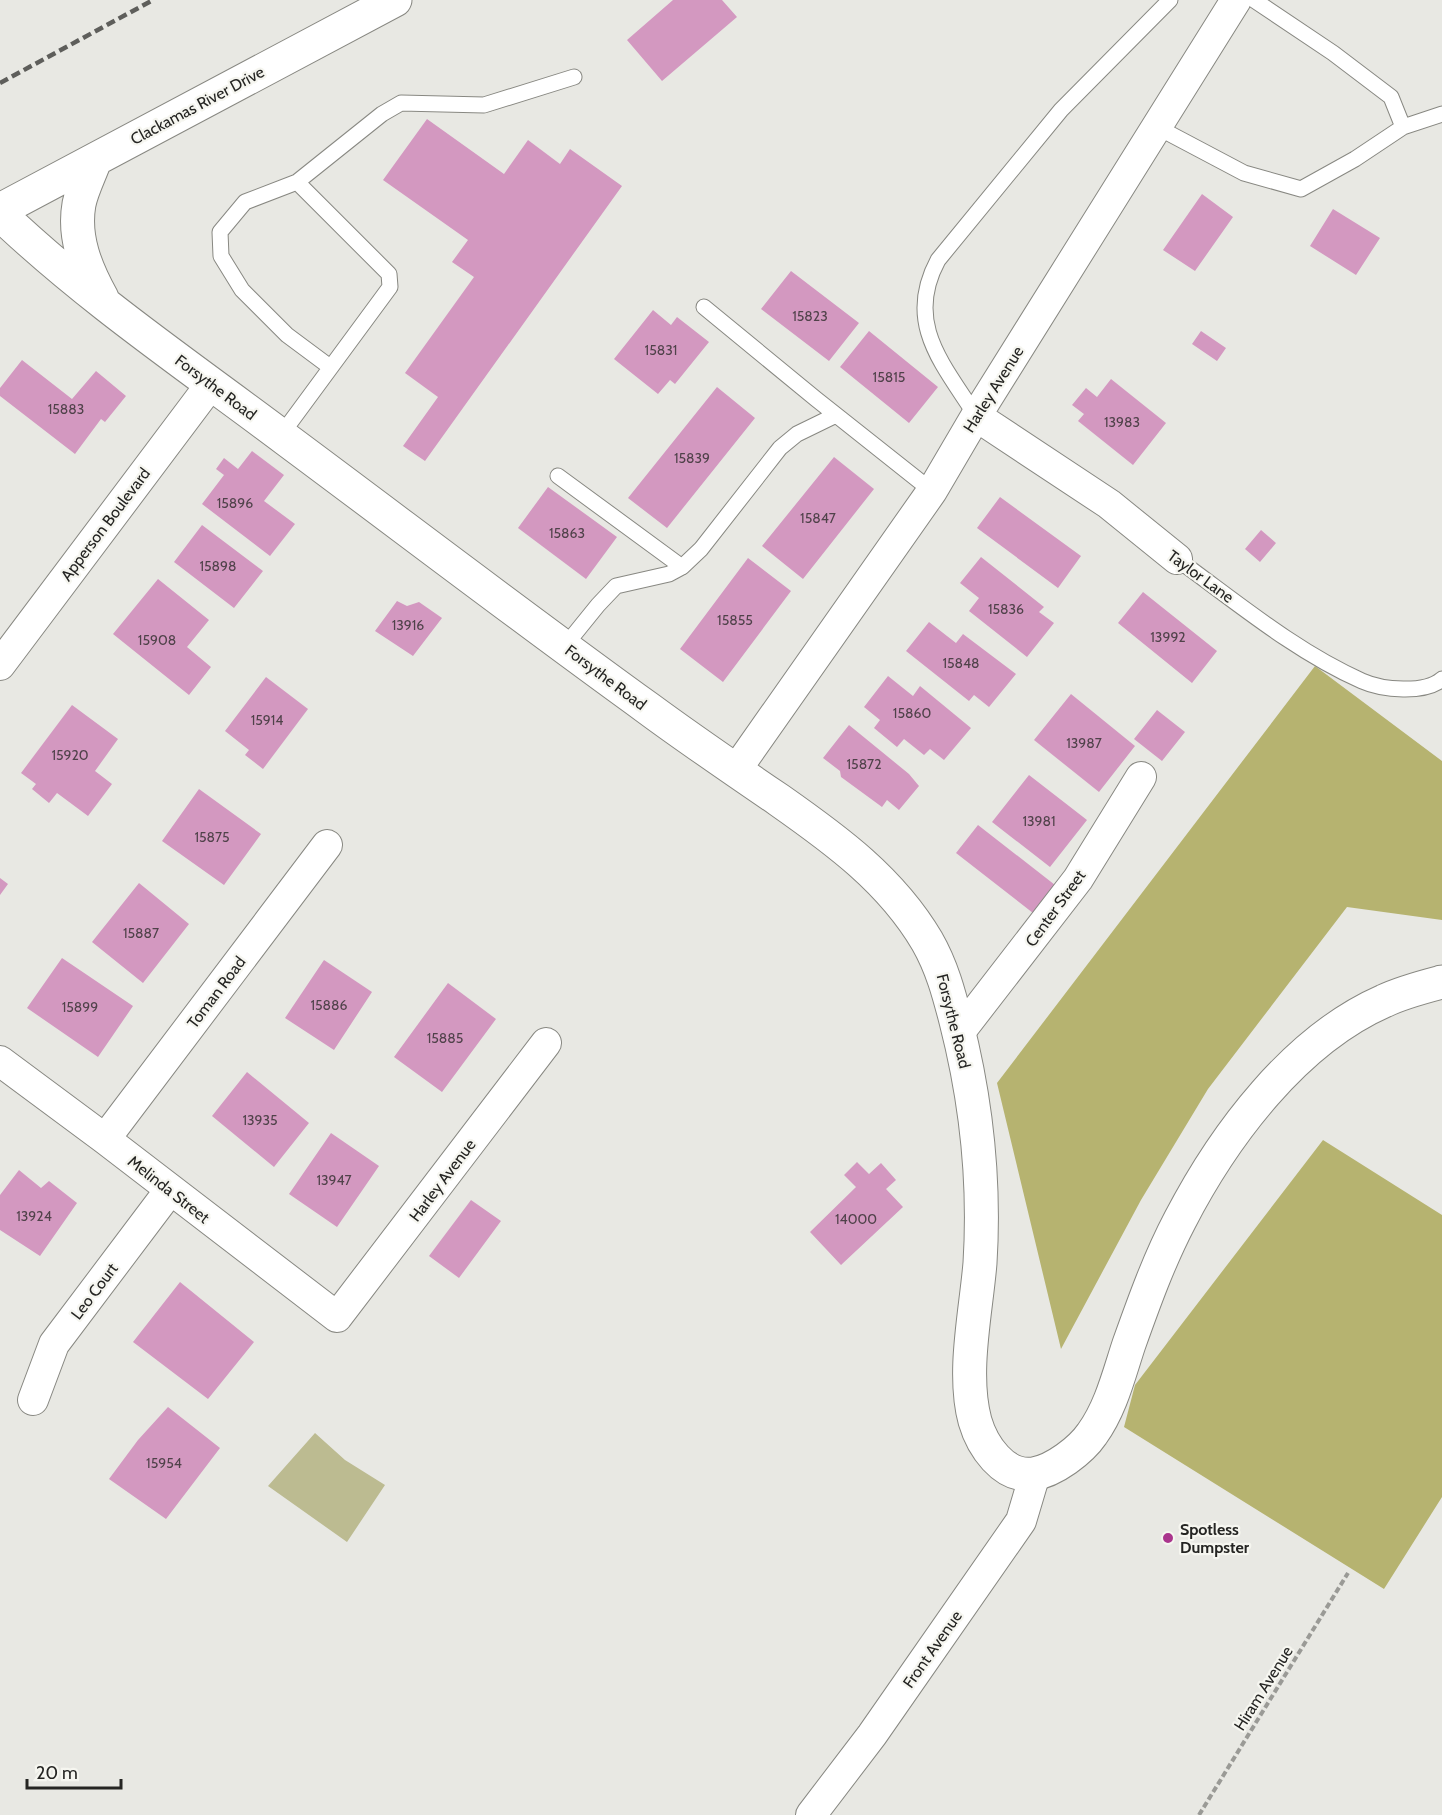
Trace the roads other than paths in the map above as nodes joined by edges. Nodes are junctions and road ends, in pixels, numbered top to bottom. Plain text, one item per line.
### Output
1 (395, 0) edge
2 (1170, 0) edge
3 (1236, 0) edge
4 (1254, 0) edge
5 (574, 77) dead end
6 (1442, 114) edge
7 (1156, 127) junction
8 (1404, 127) junction
9 (95, 160) junction
10 (297, 182) junction
11 (0, 212) edge
12 (104, 303) junction
13 (704, 307) dead end
14 (330, 367) junction
15 (211, 384) junction
16 (836, 415) junction
17 (976, 416) junction
18 (280, 435) junction
19 (558, 476) dead end
20 (932, 490) junction
21 (1177, 559) joint
22 (682, 567) junction
23 (564, 647) junction
24 (0, 664) edge
25 (1442, 679) edge
26 (736, 770) junction
27 (1141, 777) dead end
28 (327, 845) dead end
29 (1442, 982) edge
30 (959, 1033) junction
31 (546, 1043) dead end
32 (0, 1061) edge
33 (105, 1139) junction
34 (170, 1190) junction
35 (337, 1317) joint
36 (33, 1400) dead end
37 (1035, 1474) junction
38 (811, 1815) edge

1 - 9 street, Clackamas River Drive
2 - 17 lane
3 - 7 street, Harley Avenue
4 - 8 lane
5 - 10 lane
6 - 8 lane
7 - 8 lane
7 - 17 street, Harley Avenue
9 - 11 street, Clackamas River Drive
9 - 12 street
10 - 14 lane
10 - 14 lane
11 - 12 street, Forsythe Road
12 - 15 street, Forsythe Road
13 - 16 lane
14 - 18 lane
15 - 18 street, Forsythe Road
15 - 24 street, Apperson Boulevard
16 - 20 lane
16 - 22 lane
17 - 20 street, Harley Avenue
17 - 21 street, Taylor Lane
18 - 23 street, Forsythe Road
19 - 22 lane
20 - 26 street, Harley Avenue
21 - 25 lane, Taylor Lane
22 - 23 lane
23 - 26 street, Forsythe Road
26 - 30 street, Forsythe Road
27 - 30 street, Center Street
28 - 33 street, Toman Road
29 - 37 street
30 - 37 street, Forsythe Road
31 - 35 street, Harley Avenue
32 - 33 street, Melinda Street
33 - 34 street, Melinda Street
34 - 35 street, Melinda Street
34 - 36 street, Leo Court
37 - 38 street, Front Avenue

